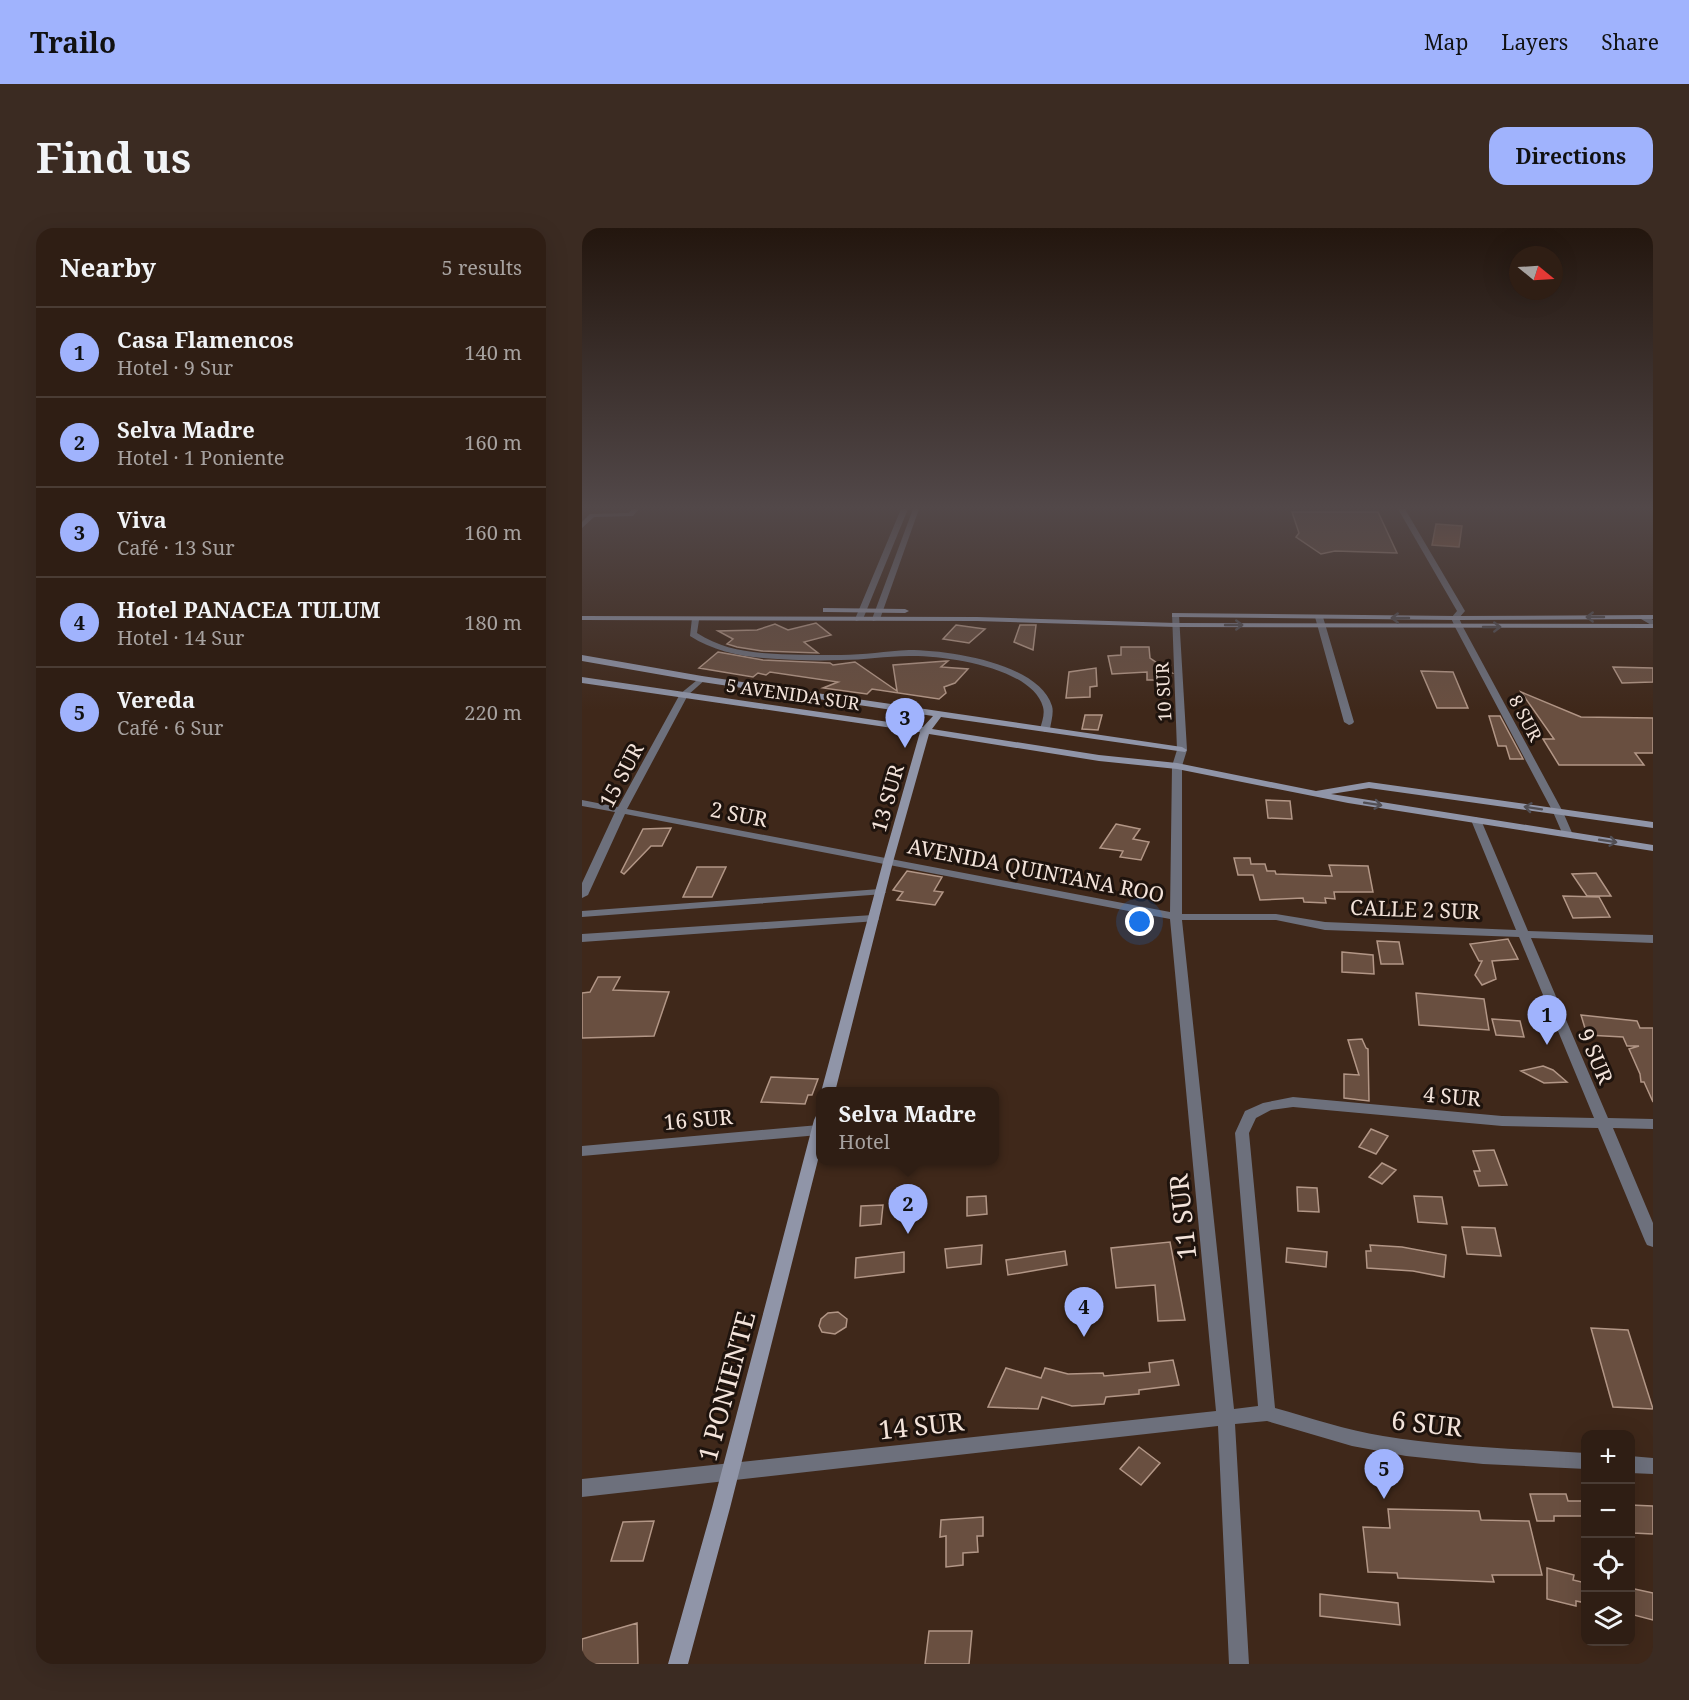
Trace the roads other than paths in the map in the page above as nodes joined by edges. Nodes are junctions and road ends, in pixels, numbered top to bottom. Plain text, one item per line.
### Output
1 (877, 576) edge
2 (892, 576) edge
3 (1440, 576) edge
4 (826, 610) dead end
5 (863, 610) junction
6 (939, 611) dead end
7 (878, 615) junction
8 (1648, 617) edge
9 (582, 618) edge
10 (859, 619) junction
11 (695, 620) junction
12 (1176, 620) junction
13 (1321, 621) junction
14 (1457, 622) junction
15 (1653, 625) edge
16 (582, 658) edge
17 (702, 679) junction
18 (582, 680) edge
19 (684, 694) junction
20 (939, 714) junction
21 (1349, 722) dead end
22 (1045, 729) junction
23 (925, 730) junction
24 (1182, 750) junction
25 (1177, 766) junction
26 (1316, 793) junction
27 (582, 803) edge
28 (621, 811) junction
29 (1558, 812) junction
30 (1476, 820) junction
31 (1653, 825) edge
32 (1568, 835) junction
33 (1653, 848) edge
34 (888, 862) junction
35 (880, 892) junction
36 (582, 895) edge
37 (582, 914) edge
38 (1176, 917) junction
39 (873, 919) junction
40 (1523, 932) junction
41 (582, 938) edge
42 (1653, 939) edge
43 (829, 1087) edge
44 (1603, 1122) junction
45 (1653, 1124) edge
46 (816, 1125) edge
47 (816, 1140) edge
48 (582, 1151) edge
49 (1653, 1241) edge
50 (1267, 1413) junction
51 (1226, 1417) junction
52 (1581, 1461) edge
53 (1635, 1464) edge
54 (1653, 1466) edge
55 (730, 1472) junction
56 (582, 1488) edge
57 (678, 1664) edge
58 (1239, 1664) edge

1 - 5 street
2 - 7 street
3 - 14 street, 8 SUR
4 - 5 street
5 - 7 street
5 - 10 street
6 - 7 street
7 - 10 street
7 - 12 street
8 -> 14 street
8 - 15 street
9 - 11 street
10 - 11 street
11 - 22 street
12 - 13 street
12 - 24 street, 10 SUR
13 - 14 street
13 - 21 street
14 -> 15 street
14 - 29 street, 8 SUR
16 - 17 street
17 - 19 street, 15 SUR
17 - 20 street
18 - 19 street, 5 AVENIDA SUR
19 - 23 street, 5 AVENIDA SUR
19 - 28 street, 15 SUR
20 - 22 street
20 - 23 street, 13 SUR
22 - 24 street
23 - 25 street, 5 AVENIDA SUR
23 - 34 street, 13 SUR
24 - 25 street, 10 SUR
25 - 26 street, 5 AVENIDA SUR
25 - 38 street, 11 SUR
29 -> 26 street
26 -> 30 street, 5 AVENIDA SUR
27 - 28 street, 2 SUR
28 - 34 street, 2 SUR
28 - 36 street, 15 SUR
29 - 31 street
29 - 32 street, 8 SUR
30 - 32 street, 5 AVENIDA SUR
30 - 40 street, 9 SUR
32 -> 33 street, 5 AVENIDA SUR
34 - 35 street
34 - 38 street, AVENIDA QUINTANA ROO
35 - 37 street
35 - 39 street
38 - 40 street, CALLE 2 SUR
38 - 51 street, 11 SUR
39 - 41 street
39 - 43 street
40 - 42 street, CALLE 2 SUR
40 - 44 street, 9 SUR
44 - 45 street, 4 SUR
44 - 49 street, 9 SUR
44 - 50 street, 4 SUR
46 - 48 street, 16 SUR
47 - 55 street, 1 PONIENTE
50 - 51 street, 14 SUR
50 - 52 street, 6 SUR
51 - 55 street, 14 SUR
51 - 58 street, 11 SUR
53 - 54 street
55 - 56 street, 14 SUR
55 - 57 street, 1 PONIENTE

